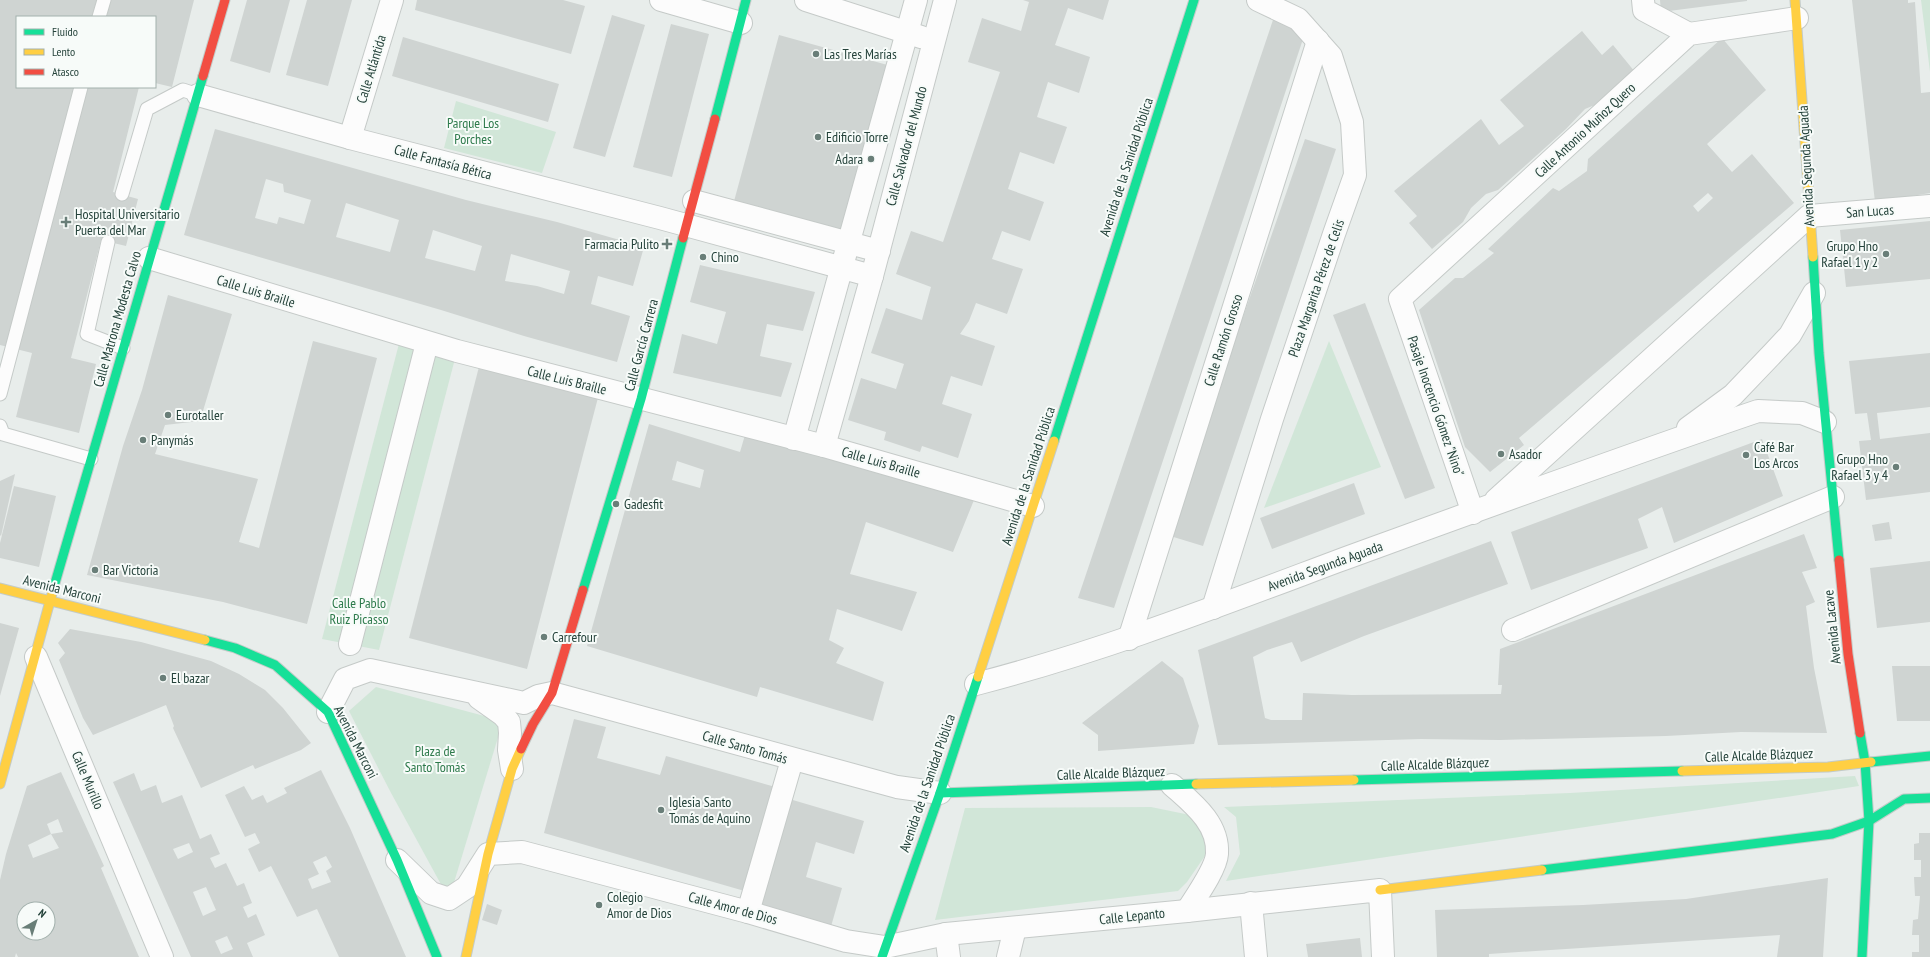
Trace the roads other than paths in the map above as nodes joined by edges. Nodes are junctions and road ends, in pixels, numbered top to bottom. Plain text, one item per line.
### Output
1 (104, 0) edge
2 (225, 0) edge
3 (392, 0) edge
4 (661, 0) edge
5 (746, 0) edge
6 (806, 0) edge
7 (916, 0) edge
8 (1194, 0) edge
9 (1258, 0) edge
10 (1643, 0) edge
11 (939, 2) edge
12 (1796, 9) edge
13 (99, 16) edge
14 (741, 23) junction
15 (907, 32) junction
16 (1689, 34) junction
17 (934, 41) junction
18 (1318, 41) junction
19 (81, 88) edge
20 (198, 94) junction
21 (350, 138) junction
22 (122, 194) dead end
23 (694, 201) junction
24 (1930, 206) edge
25 (1809, 216) junction
26 (688, 226) junction
27 (108, 242) dead end
28 (848, 243) junction
29 (879, 251) junction
30 (149, 258) junction
31 (841, 268) junction
32 (872, 276) junction
33 (1814, 293) junction
34 (1400, 300) joint
35 (427, 343) junction
36 (123, 348) junction
37 (0, 394) edge
38 (641, 399) junction
39 (1825, 422) junction
40 (0, 426) edge
41 (794, 439) junction
42 (1671, 440) junction
43 (824, 446) junction
44 (91, 459) junction
45 (1833, 497) junction
46 (1033, 506) junction
47 (1480, 510) junction
48 (0, 588) edge
49 (50, 600) junction
50 (1213, 608) junction
51 (1513, 630) dead end
52 (1129, 639) junction
53 (350, 644) dead end
54 (36, 657) junction
55 (976, 684) junction
56 (475, 693) junction
57 (552, 693) junction
58 (328, 712) junction
59 (1930, 756) edge
60 (792, 760) junction
61 (1865, 762) junction
62 (512, 769) junction
63 (0, 784) edge
64 (1172, 785) junction
65 (940, 793) junction
66 (1930, 798) edge
67 (1869, 821) junction
68 (488, 854) junction
69 (397, 860) junction
70 (1380, 890) junction
71 (1251, 903) junction
72 (1187, 911) junction
73 (748, 912) junction
74 (1015, 928) junction
75 (946, 934) junction
76 (883, 952) edge
77 (162, 957) edge
78 (437, 957) edge
79 (466, 957) edge
80 (949, 957) edge
81 (1008, 957) edge
82 (1256, 957) edge
83 (1382, 957) edge
84 (1862, 957) edge

1 - 13 lane
2 - 20 street, Calle Matrona Modesta Calvo
3 - 21 street, Calle Atlántida
4 - 14 street
5 - 14 street, Calle García Carrera
6 - 15 street
7 - 15 street, Calle Salvador del Mundo
8 - 46 street, Avenida de la Sanidad Pública
9 - 18 street, Plaza Margarita Pérez de Celis
10 - 16 street
11 - 17 street, Calle Salvador del Mundo
12 - 16 street
12 - 25 street, Avenida Segunda Aguada
14 - 23 street, Calle García Carrera
15 - 17 street
15 - 28 street, Calle Salvador del Mundo
16 - 34 street, Calle Antonio Muñoz Quero
17 - 29 street, Calle Salvador del Mundo
18 - 50 street, Plaza Margarita Pérez de Celis
18 - 52 street, Calle Ramón Grosso
19 - 37 lane
20 - 21 street, Calle Fantasía Bética
20 - 22 lane
20 - 30 street, Calle Matrona Modesta Calvo
21 - 26 street, Calle Fantasía Bética
23 - 26 street, Calle García Carrera
23 - 28 street
24 - 25 street, San Lucas
25 - 33 street, Avenida Segunda Aguada
25 - 47 street
26 - 31 street
26 - 38 street, Calle García Carrera
27 - 36 lane
28 - 29 street
28 - 31 street, Calle Salvador del Mundo
29 - 32 street, Calle Salvador del Mundo
30 - 35 street, Calle Luis Braille
30 - 36 street, Calle Matrona Modesta Calvo
31 - 32 street
31 - 41 street, Calle Salvador del Mundo
32 - 43 street, Calle Salvador del Mundo
33 - 39 street, Avenida Lacave
33 - 42 street, Avenida Segunda Aguada
34 - 47 street, Pasaje Inocencio Gómez "Nino"
35 - 38 street, Calle Luis Braille
35 - 53 street
36 - 44 street, Calle Matrona Modesta Calvo
38 - 41 street, Calle Luis Braille
38 - 57 street, Calle García Carrera
39 - 42 street, Avenida Segunda Aguada
39 - 45 street, Avenida Lacave
40 - 44 lane
41 - 43 street, Calle Luis Braille
42 - 47 street, Avenida Segunda Aguada
43 - 46 street, Calle Luis Braille
44 - 49 street, Calle Matrona Modesta Calvo
45 - 51 street
45 - 61 street, Avenida Lacave
46 - 55 street, Avenida de la Sanidad Pública
47 - 50 street, Avenida Segunda Aguada
48 - 49 street, Avenida Marconi
49 - 54 street
49 - 58 street, Avenida Marconi
50 - 52 street, Avenida Segunda Aguada
52 - 55 street, Avenida Segunda Aguada
54 - 63 street
54 - 77 street, Calle Murillo
55 - 65 street, Avenida de la Sanidad Pública
56 - 57 street
56 - 58 street
56 - 62 street
57 - 60 street, Calle Santo Tomás
57 - 62 street
58 - 69 street, Avenida Marconi
59 - 61 street, Calle Alcalde Blázquez
60 - 65 street, Calle Santo Tomás
60 - 73 street
61 - 64 street, Calle Alcalde Blázquez
61 - 67 street, Avenida Lacave
62 - 68 street
64 - 65 street, Calle Alcalde Blázquez
64 - 72 street
65 - 76 street, Avenida de la Sanidad Pública
66 - 67 street
67 - 70 street
67 - 84 street, Avenida Lacave
68 - 69 street
68 - 73 street, Calle Amor de Dios
68 - 79 street
69 - 78 street, Avenida Marconi
70 - 71 street, Calle Lepanto
70 - 83 street
71 - 72 street, Calle Lepanto
71 - 82 street
72 - 74 street, Calle Lepanto
73 - 76 street, Calle Amor de Dios
74 - 75 street, Calle Lepanto
74 - 81 street
75 - 76 street, Calle Lepanto
75 - 80 street

